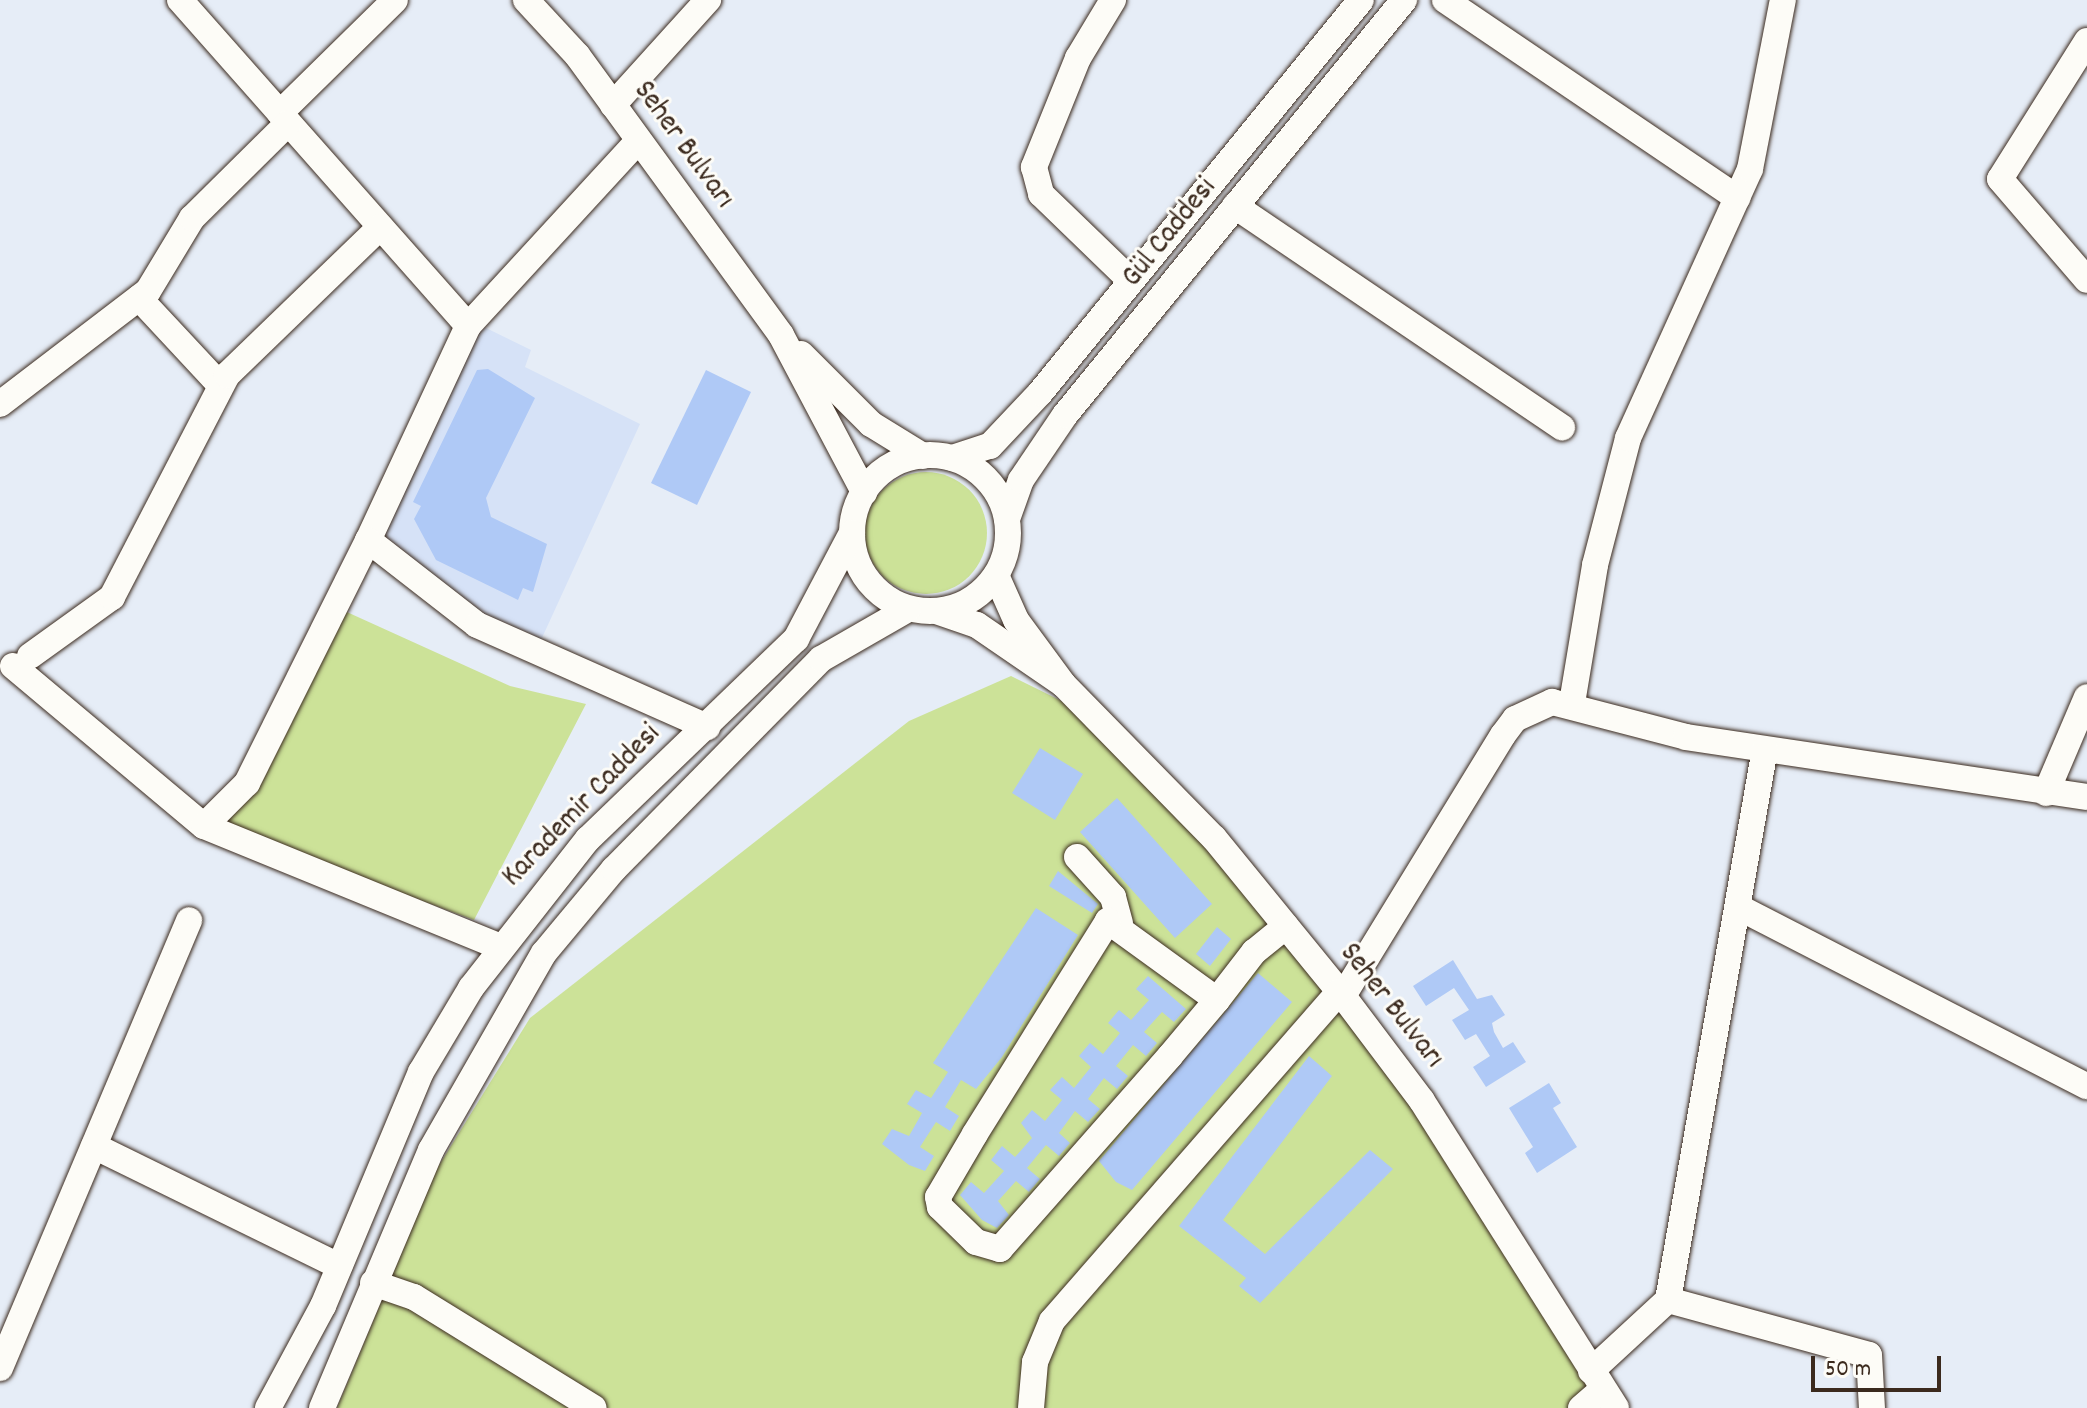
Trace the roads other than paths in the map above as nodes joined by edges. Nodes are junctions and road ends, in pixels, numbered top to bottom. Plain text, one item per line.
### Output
1 (180, 0) edge
2 (395, 0) edge
3 (526, 0) edge
4 (708, 0) edge
5 (1113, 0) edge
6 (1361, 0) edge
7 (1404, 0) edge
8 (1445, 0) edge
9 (1783, 0) edge
10 (2083, 59) edge
11 (613, 105) junction
12 (284, 118) junction
13 (638, 141) junction
14 (1737, 198) junction
15 (1235, 206) junction
16 (380, 227) junction
17 (2087, 280) edge
18 (1131, 281) junction
19 (139, 298) junction
20 (468, 326) junction
21 (781, 335) junction
22 (220, 385) junction
23 (0, 404) edge
24 (1562, 427) dead end
25 (923, 456) junction
26 (952, 458) junction
27 (864, 492) junction
28 (1007, 519) junction
29 (852, 533) junction
30 (368, 540) junction
31 (996, 575) junction
32 (908, 609) junction
33 (936, 611) junction
34 (1063, 684) junction
35 (2087, 697) edge
36 (1572, 703) junction
37 (707, 727) junction
38 (1765, 749) junction
39 (2046, 793) junction
40 (2087, 797) edge
41 (204, 826) junction
42 (1077, 857) dead end
43 (1738, 907) junction
44 (189, 920) dead end
45 (1120, 923) junction
46 (1286, 926) junction
47 (500, 947) junction
48 (1341, 994) junction
49 (1217, 1000) junction
50 (2087, 1086) edge
51 (94, 1146) junction
52 (339, 1266) junction
53 (373, 1283) junction
54 (1668, 1300) junction
55 (0, 1368) edge
56 (1604, 1389) edge
57 (592, 1407) edge
58 (268, 1408) edge
59 (322, 1408) edge
60 (1031, 1408) edge
61 (1581, 1408) edge
62 (1872, 1408) edge

1 - 12 street
2 - 12 street
3 - 11 street, Seher Bulvarı
4 - 11 street
5 - 18 street
6 - 18 street, Gül Caddesi
7 - 15 street, Gül Caddesi
8 - 14 street
9 - 14 street
10 - 17 street
11 - 13 street, Seher Bulvarı
12 - 16 street
12 - 19 street
13 - 20 street
13 - 21 street, Seher Bulvarı
14 - 36 street
15 - 24 street
15 - 28 street, Gül Caddesi
16 - 20 street
16 - 22 street
18 - 26 street, Gül Caddesi
19 - 22 street
19 - 23 street
20 - 30 street
21 - 25 street, Seher Bulvarı
21 - 27 street, Seher Bulvarı
22 - 41 street
25 - 26 street
25 - 27 street
26 - 28 street
27 - 29 street
28 - 31 street
29 - 32 street
29 - 37 street, Karademir Caddesi
30 - 37 street
30 - 41 street
31 - 33 street
31 - 34 street, Seher Bulvarı
32 - 33 street
32 - 53 street
33 - 34 street, Seher Bulvarı
34 - 46 street, Seher Bulvarı
35 - 39 street
36 - 38 street
36 - 48 street
37 - 47 street, Karademir Caddesi
38 - 39 street
38 - 43 street
39 - 40 street
41 - 47 street
42 - 45 street
43 - 50 street
43 - 54 street
44 - 51 street
45 - 49 street
45 - 49 street
46 - 48 street, Seher Bulvarı
46 - 49 street
47 - 52 street, Karademir Caddesi
48 - 56 street, Seher Bulvarı
48 - 60 street
51 - 52 street
51 - 55 street
52 - 58 street, Karademir Caddesi
53 - 57 street
53 - 59 street
54 - 56 street
54 - 62 street
56 - 61 street

